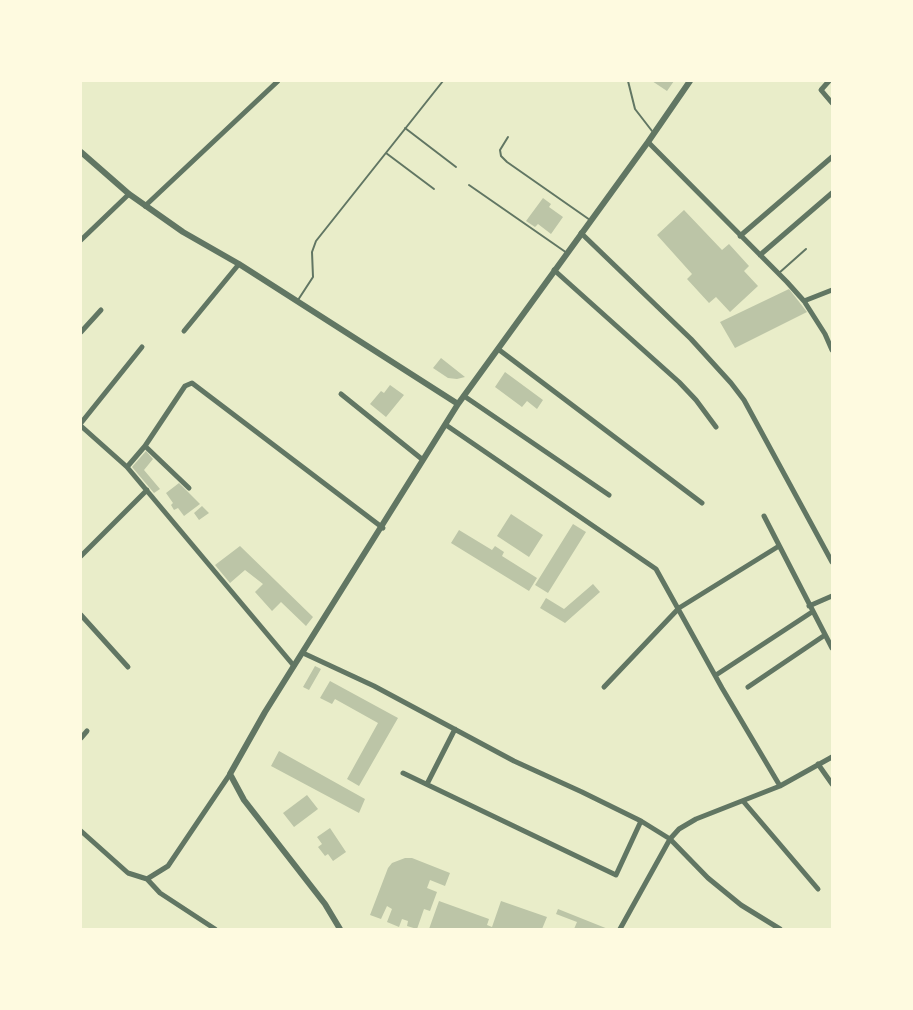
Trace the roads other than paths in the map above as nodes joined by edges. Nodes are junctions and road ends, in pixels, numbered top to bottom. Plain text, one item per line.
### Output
1 (278, 81) edge
2 (443, 81) edge
3 (628, 81) edge
4 (690, 81) edge
5 (829, 81) edge
6 (832, 103) edge
7 (405, 128) junction
8 (654, 133) junction
9 (507, 137) dead end
10 (648, 142) junction
11 (81, 152) edge
12 (386, 153) junction
13 (832, 157) edge
14 (456, 167) dead end
15 (469, 185) dead end
16 (434, 189) dead end
17 (832, 193) edge
18 (129, 194) junction
19 (145, 206) junction
20 (591, 220) junction
21 (581, 233) junction
22 (740, 236) junction
23 (81, 240) edge
24 (806, 249) dead end
25 (567, 253) junction
26 (760, 255) junction
27 (239, 264) junction
28 (554, 270) junction
29 (778, 273) junction
30 (832, 290) edge
31 (804, 301) junction
32 (296, 302) junction
33 (101, 310) dead end
34 (184, 331) dead end
35 (832, 331) edge
36 (81, 332) edge
37 (825, 334) junction
38 (142, 346) dead end
39 (498, 349) junction
40 (832, 350) edge
41 (341, 394) dead end
42 (464, 396) junction
43 (458, 404) junction
44 (81, 425) edge
45 (446, 425) junction
46 (716, 427) dead end
47 (145, 446) junction
48 (423, 460) junction
49 (127, 467) junction
50 (189, 488) dead end
51 (147, 490) junction
52 (609, 495) dead end
53 (702, 503) dead end
54 (764, 516) dead end
55 (382, 528) junction
56 (779, 546) junction
57 (82, 552) edge
58 (832, 562) edge
59 (832, 596) edge
60 (679, 608) junction
61 (811, 609) junction
62 (81, 615) edge
63 (825, 635) junction
64 (832, 648) edge
65 (303, 653) junction
66 (294, 666) junction
67 (128, 667) dead end
68 (716, 675) junction
69 (604, 687) dead end
70 (748, 687) dead end
71 (455, 729) junction
72 (87, 731) dead end
73 (81, 738) edge
74 (832, 757) edge
75 (819, 764) junction
76 (403, 773) dead end
77 (230, 774) junction
78 (427, 784) junction
79 (832, 784) edge
80 (780, 786) junction
81 (743, 801) junction
82 (641, 821) junction
83 (81, 831) edge
84 (670, 839) junction
85 (147, 879) junction
86 (818, 889) dead end
87 (622, 928) edge
88 (215, 929) edge
89 (340, 929) edge
90 (780, 929) edge

1 - 19 street
2 - 7 lane
3 - 8 lane
4 - 8 street
5 - 6 street
7 - 12 lane
7 - 14 lane
8 - 10 street
9 - 20 lane
10 - 20 street
10 - 22 street
11 - 18 street
12 - 16 lane
12 - 32 lane
13 - 22 street
15 - 25 lane
17 - 26 street
18 - 19 street
18 - 23 street
19 - 27 street
20 - 21 street
21 - 25 street
21 - 58 street
22 - 26 street
24 - 29 lane
25 - 28 street
26 - 29 street
27 - 32 street
27 - 34 street
28 - 39 street
28 - 46 street
29 - 31 street
30 - 31 street
31 - 37 street
32 - 43 street
33 - 36 street
35 - 37 street
37 - 40 street
38 - 44 street
39 - 42 street
39 - 53 street
41 - 48 street
42 - 43 street
42 - 52 street
43 - 45 street
44 - 49 street
45 - 48 street
45 - 60 street
47 - 49 street
47 - 50 street
47 - 55 street
48 - 55 street
49 - 51 street
51 - 57 street
51 - 66 street
54 - 56 street
55 - 65 street
56 - 60 street
56 - 61 street
59 - 61 street
60 - 68 street
60 - 69 street
61 - 63 street
61 - 68 street
62 - 67 street
63 - 64 street
63 - 70 street
65 - 66 street
65 - 71 street
66 - 77 street
68 - 80 street
71 - 78 street
71 - 82 street
72 - 73 street
74 - 75 street
75 - 79 street
75 - 80 street
76 - 78 street
77 - 85 street
77 - 89 street
78 - 82 street
80 - 81 street
81 - 84 street
81 - 86 street
82 - 84 street
83 - 85 street
84 - 87 street
84 - 90 street
85 - 88 street

